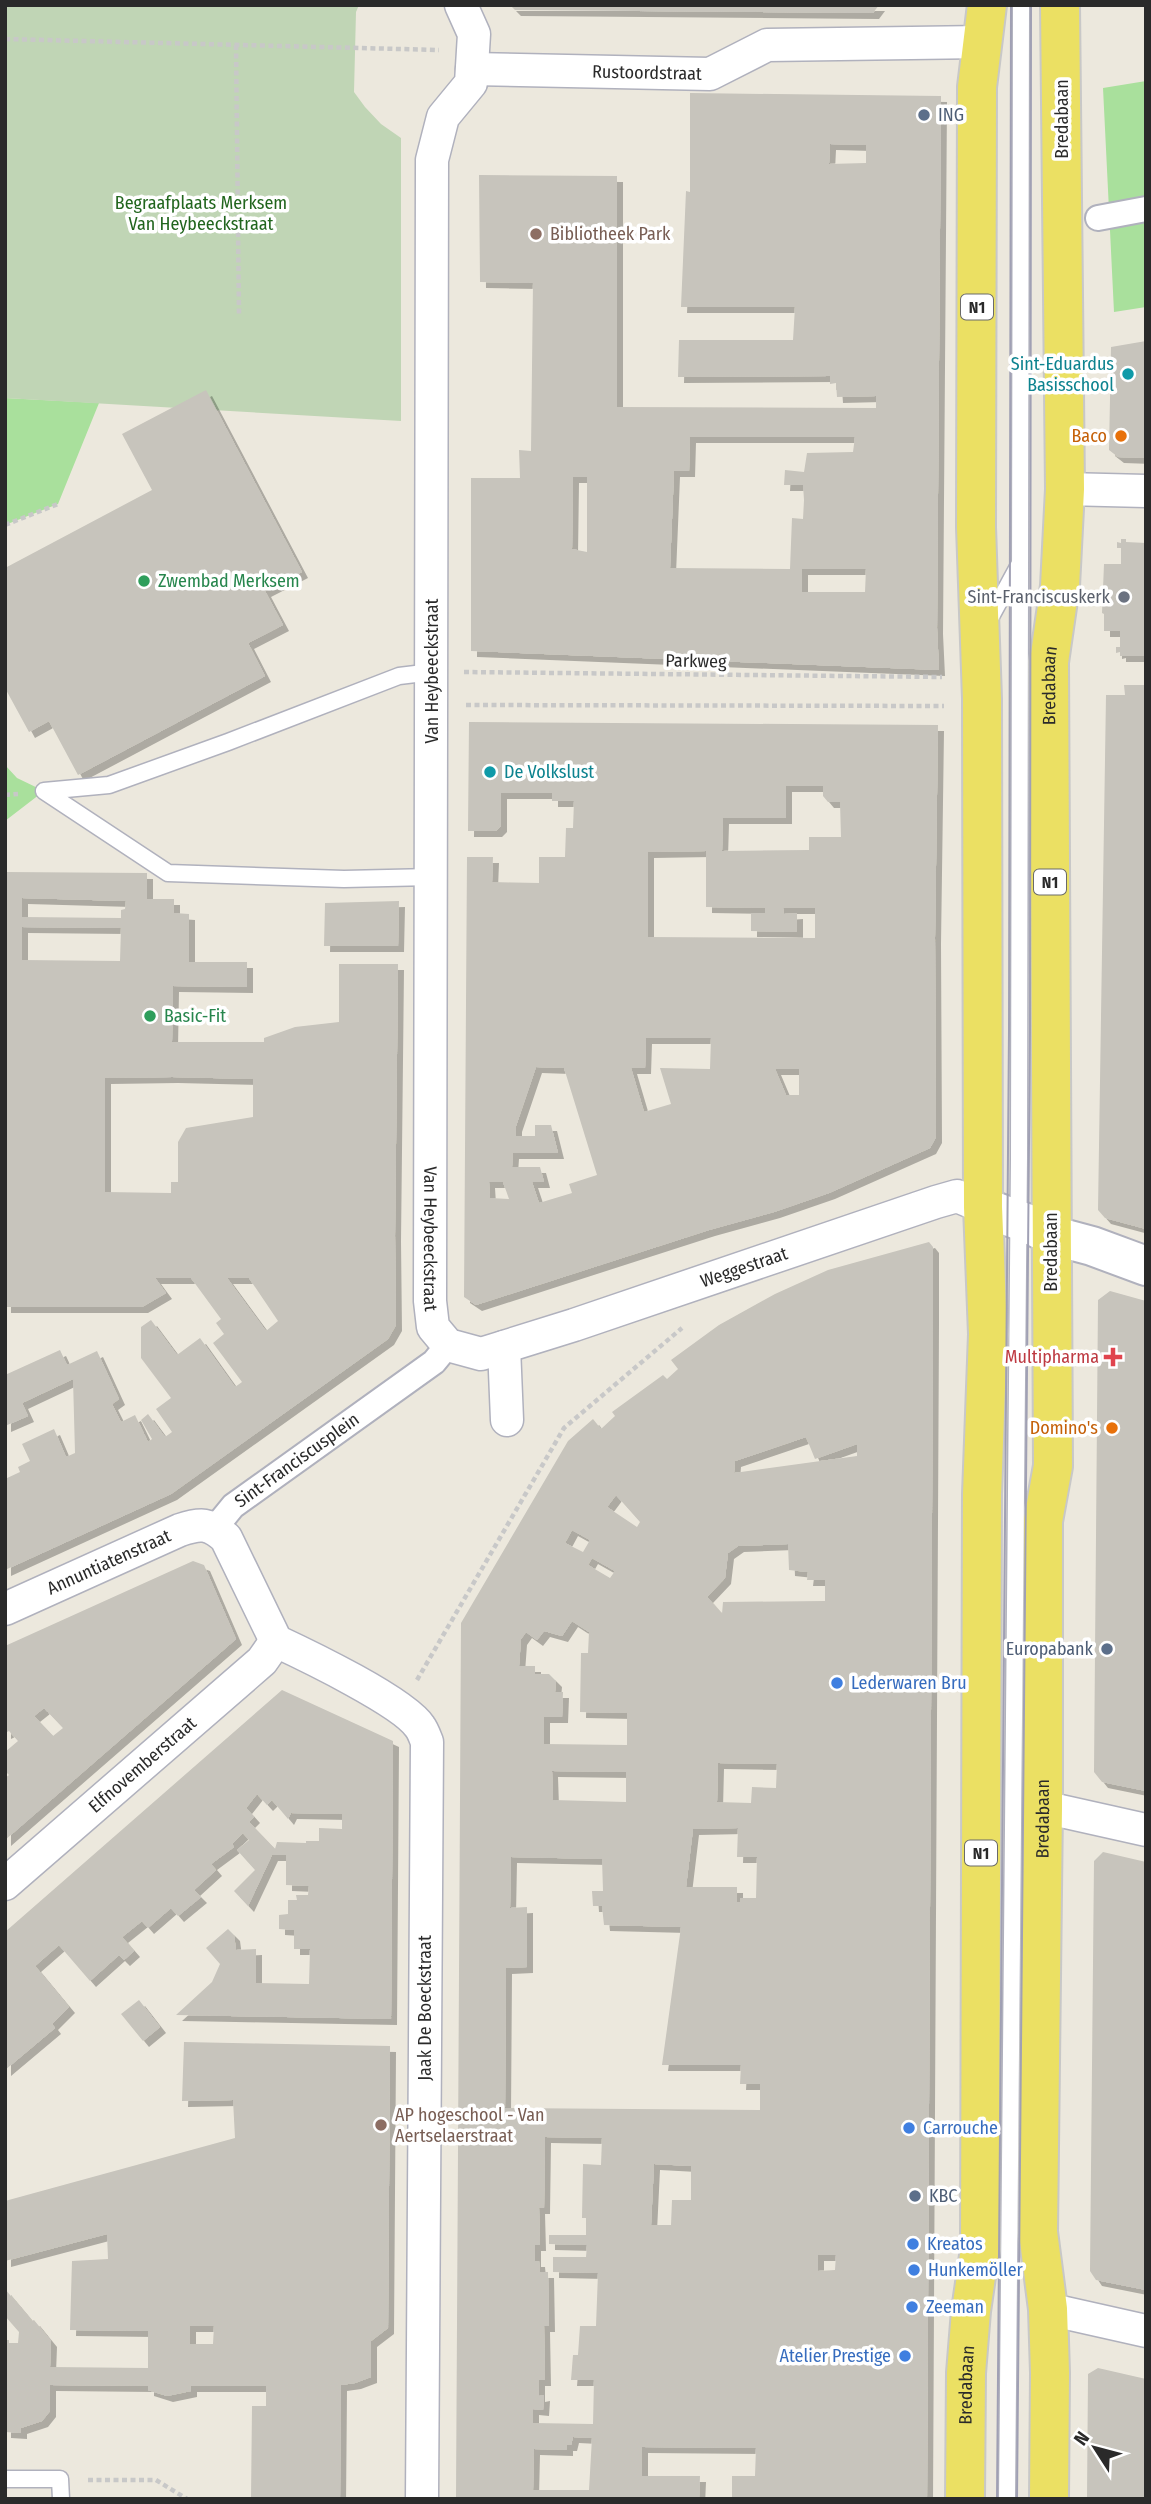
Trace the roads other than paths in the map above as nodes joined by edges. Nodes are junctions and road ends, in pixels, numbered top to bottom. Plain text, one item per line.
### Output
1 (461, 5) edge
2 (1060, 5) edge
3 (1007, 14) edge
4 (472, 69) junction
5 (1146, 209) edge
6 (1098, 218) dead end
7 (1065, 489) junction
8 (1146, 491) edge
9 (1020, 563) junction
10 (980, 636) junction
11 (432, 672) junction
12 (432, 877) junction
13 (983, 1207) junction
14 (1035, 1227) junction
15 (1146, 1266) edge
16 (448, 1345) junction
17 (504, 1347) junction
18 (507, 1420) dead end
19 (215, 1528) junction
20 (5, 1609) edge
21 (276, 1641) junction
22 (1042, 1807) junction
23 (1146, 1829) edge
24 (5, 1884) edge
25 (1048, 2309) junction
26 (1146, 2331) edge
27 (5, 2479) edge
28 (61, 2499) edge
29 (422, 2499) edge
30 (965, 2499) edge
31 (1007, 2499) edge
32 (1049, 2499) edge

1 - 4 street, Van Heybeeckstraat
2 - 7 main road, Bredabaan / N1
3 - 4 street, Rustoordstraat
3 - 9 lane, Bredabaan
3 - 10 main road, Bredabaan / N1
4 - 11 street, Van Heybeeckstraat
5 - 6 street
7 - 8 street
7 - 14 main road, Bredabaan / N1
9 - 10 lane
9 - 14 lane, Bredabaan
10 - 13 main road, Bredabaan / N1
11 - 12 street, Van Heybeeckstraat
11 - 12 lane
12 - 16 street, Van Heybeeckstraat
13 - 14 main road
13 - 17 street, Weggestraat
13 - 30 main road, Bredabaan / N1
14 - 15 main road
14 - 22 main road, Bredabaan / N1
14 - 31 lane, Bredabaan
16 - 17 street
16 - 19 street, Sint-Franciscusplein
17 - 18 street
19 - 20 street, Annuntiatenstraat
19 - 21 street
21 - 24 street, Elfnovemberstraat
21 - 29 street, Jaak De Boeckstraat
22 - 23 street
22 - 25 main road, Bredabaan / N1
25 - 26 street
25 - 32 main road, Bredabaan / N1
27 - 28 lane

